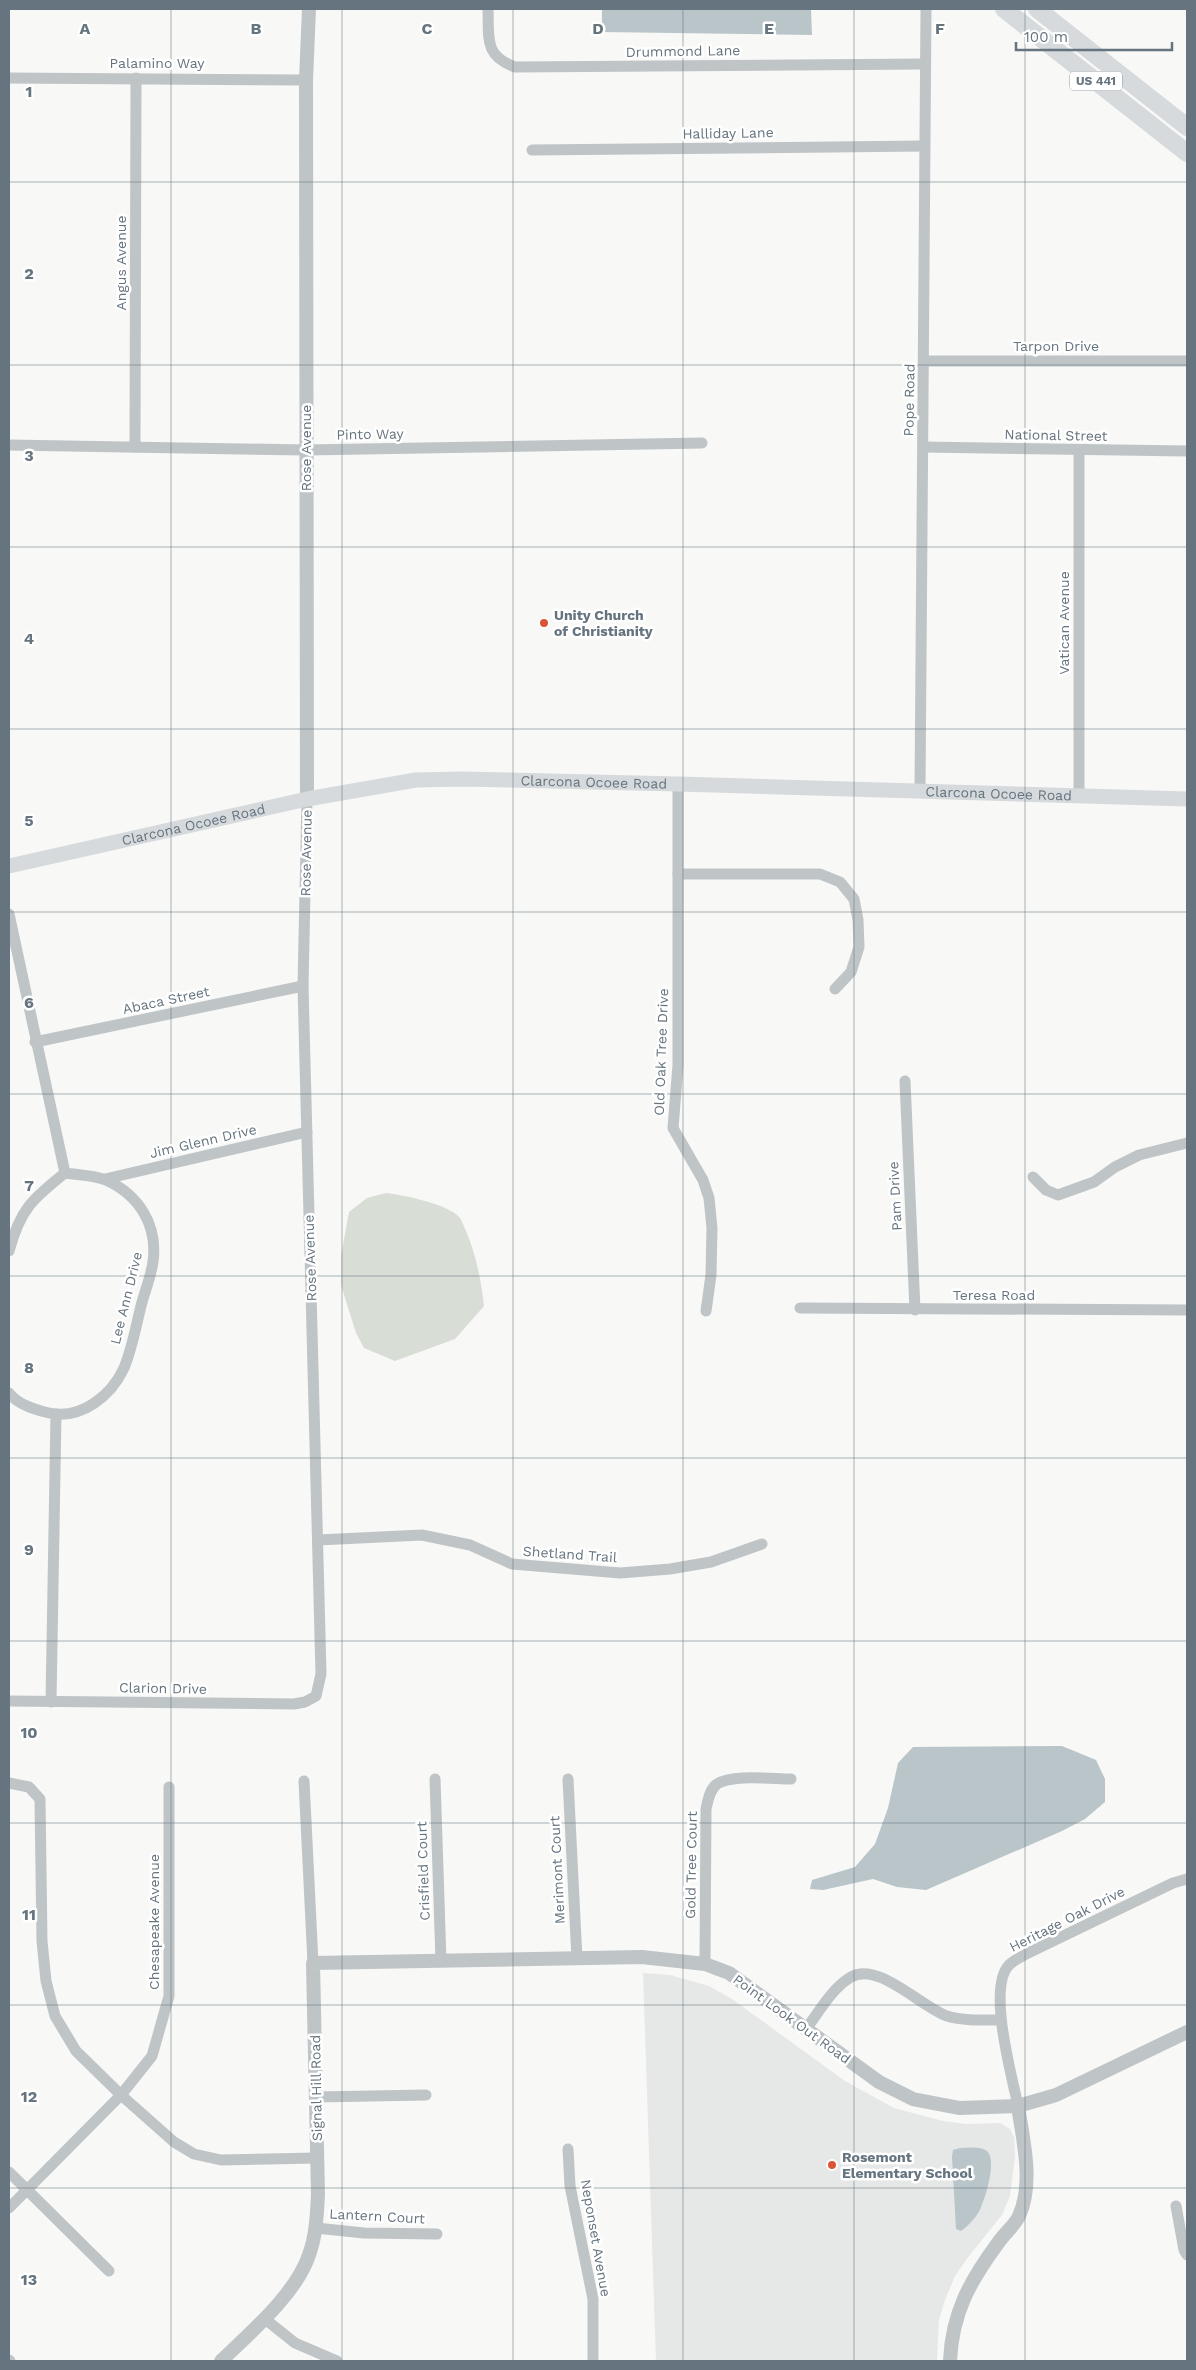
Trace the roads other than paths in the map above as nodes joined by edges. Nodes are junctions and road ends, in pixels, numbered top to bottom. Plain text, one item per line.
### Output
1 (309, 9) edge
2 (488, 9) edge
3 (926, 9) edge
4 (1004, 9) edge
5 (1037, 9) edge
6 (924, 64) junction
7 (9, 78) edge
8 (136, 78) junction
9 (306, 80) junction
10 (1187, 127) edge
11 (924, 146) junction
12 (532, 150) dead end
13 (1187, 153) edge
14 (924, 361) junction
15 (1187, 361) edge
16 (702, 444) dead end
17 (9, 445) edge
18 (135, 447) junction
19 (924, 447) junction
20 (306, 450) junction
21 (1080, 450) junction
22 (1187, 451) edge
23 (678, 784) junction
24 (920, 791) junction
25 (1080, 795) junction
26 (307, 799) junction
27 (1187, 799) edge
28 (9, 866) edge
29 (678, 874) junction
30 (9, 914) edge
31 (303, 986) junction
32 (835, 988) dead end
33 (35, 1042) junction
34 (905, 1081) dead end
35 (307, 1132) junction
36 (1187, 1143) edge
37 (65, 1173) junction
38 (1033, 1177) dead end
39 (104, 1179) junction
40 (9, 1251) edge
41 (800, 1308) dead end
42 (915, 1310) junction
43 (1187, 1310) edge
44 (706, 1311) dead end
45 (9, 1394) edge
46 (56, 1414) junction
47 (318, 1540) junction
48 (762, 1544) dead end
49 (316, 1696) joint
50 (9, 1701) edge
51 (51, 1702) junction
52 (434, 1779) dead end
53 (568, 1779) dead end
54 (791, 1779) dead end
55 (304, 1781) dead end
56 (9, 1783) edge
57 (169, 1787) dead end
58 (1187, 1879) edge
59 (577, 1958) junction
60 (441, 1961) junction
61 (313, 1963) junction
62 (705, 1964) junction
63 (1001, 2020) junction
64 (806, 2029) junction
65 (1187, 2032) edge
66 (121, 2095) junction
67 (426, 2095) dead end
68 (316, 2097) junction
69 (1018, 2106) junction
70 (568, 2149) dead end
71 (317, 2158) junction
72 (9, 2172) edge
73 (27, 2189) junction
74 (1176, 2206) dead end
75 (9, 2208) edge
76 (316, 2228) junction
77 (437, 2234) dead end
78 (1187, 2256) edge
79 (109, 2271) dead end
80 (265, 2319) junction
81 (220, 2361) edge
82 (337, 2361) edge
83 (592, 2361) edge
84 (950, 2361) edge

1 - 9 street, Rose Avenue
2 - 6 street, Drummond Lane
3 - 6 street, Pope Road
4 - 13 main road, US 441
5 - 10 main road, US 441
6 - 11 street, Pope Road
7 - 8 street, Palamino Way
8 - 9 street, Palamino Way
8 - 18 street, Angus Avenue
9 - 20 street, Rose Avenue
11 - 12 street, Halliday Lane
11 - 14 street, Pope Road
14 - 15 street, Tarpon Drive
14 - 19 street, Pope Road
16 - 20 street, Pinto Way
17 - 18 street, Pinto Way
18 - 20 street, Pinto Way
19 - 21 street, National Street
19 - 24 street, Pope Road
20 - 26 street, Rose Avenue
21 - 22 street, National Street
21 - 25 street, Vatican Avenue
23 - 24 main road, Clarcona Ocoee Road
23 - 26 main road, Clarcona Ocoee Road
23 - 29 street, Old Oak Tree Drive
24 - 25 main road, Clarcona Ocoee Road
25 - 27 main road, Clarcona Ocoee Road
26 - 28 main road, Clarcona Ocoee Road
26 - 31 street, Rose Avenue
29 - 32 street
29 - 44 street, Old Oak Tree Drive
30 - 33 street
31 - 33 street, Abaca Street
31 - 35 street, Rose Avenue
33 - 37 street
34 - 42 street, Pam Drive
35 - 39 street, Jim Glenn Drive
35 - 47 street, Rose Avenue
36 - 38 street
37 - 39 street, Lee Ann Drive
37 - 40 street
39 - 46 street, Lee Ann Drive
41 - 42 street, Teresa Road
42 - 43 street, Teresa Road
45 - 46 street, Lee Ann Drive
46 - 51 street
47 - 48 street, Shetland Trail
47 - 49 street, Rose Avenue
49 - 51 street, Clarion Drive
50 - 51 street, Clarion Drive
52 - 60 street, Crisfield Court
53 - 59 street, Merimont Court
54 - 62 street, Gold Tree Court
55 - 61 street, Signal Hill Road
56 - 66 street
57 - 66 street, Chesapeake Avenue
58 - 63 street, Heritage Oak Drive
59 - 60 street, Point Look Out Road
59 - 62 street, Point Look Out Road
60 - 61 street, Point Look Out Road
61 - 68 street, Signal Hill Road
62 - 64 street, Point Look Out Road
63 - 64 street
63 - 69 street, Heritage Oak Drive
64 - 69 street, Point Look Out Road
65 - 69 street, Point Look Out Road
66 - 71 street
66 - 73 street, Chesapeake Avenue
67 - 68 street
68 - 71 street, Signal Hill Road
69 - 84 street
70 - 83 street, Neponset Avenue
71 - 76 street, Signal Hill Road
72 - 73 street
73 - 75 street, Chesapeake Avenue
73 - 79 street
74 - 78 street
76 - 77 street, Lantern Court
76 - 80 street, Signal Hill Road
80 - 81 street, Signal Hill Road
80 - 82 street

